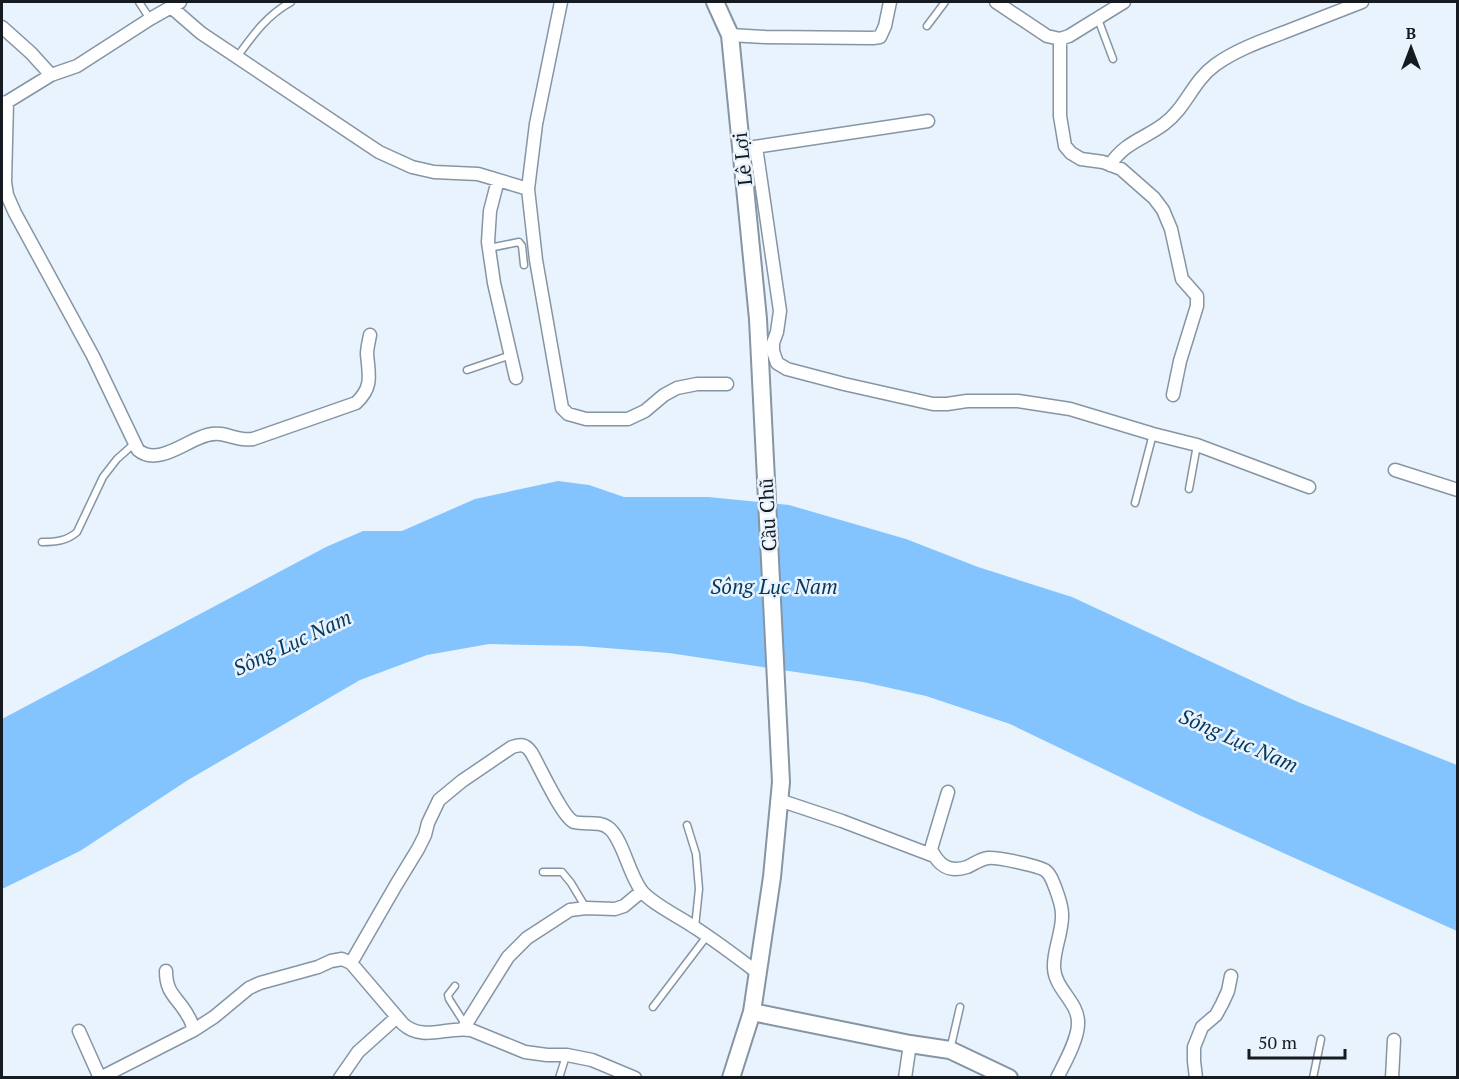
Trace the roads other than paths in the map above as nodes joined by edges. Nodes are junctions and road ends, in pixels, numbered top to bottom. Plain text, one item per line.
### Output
1 (139, 2) edge
2 (291, 2) edge
3 (561, 2) edge
4 (715, 2) edge
5 (890, 2) edge
6 (945, 2) edge
7 (996, 2) edge
8 (1124, 2) edge
9 (1362, 2) edge
10 (176, 4) edge
11 (1098, 18) junction
12 (150, 19) junction
13 (927, 26) dead end
14 (2, 27) edge
15 (730, 35) junction
16 (1060, 39) junction
17 (237, 57) junction
18 (1113, 59) dead end
19 (51, 75) junction
20 (4, 102) edge
21 (928, 121) dead end
22 (748, 148) junction
23 (1110, 165) junction
24 (498, 180) junction
25 (528, 189) junction
26 (489, 248) junction
27 (524, 265) dead end
28 (758, 319) joint
29 (370, 335) dead end
30 (511, 355) junction
31 (467, 370) dead end
32 (516, 378) dead end
33 (727, 384) dead end
34 (1173, 395) dead end
35 (1153, 434) junction
36 (135, 443) junction
37 (1197, 445) junction
38 (1395, 470) dead end
39 (1309, 487) dead end
40 (1189, 489) dead end
41 (1458, 490) edge
42 (1135, 503) dead end
43 (42, 542) dead end
44 (948, 792) dead end
45 (779, 800) junction
46 (687, 825) dead end
47 (934, 856) junction
48 (543, 872) dead end
49 (642, 891) junction
50 (586, 908) junction
51 (695, 927) junction
52 (707, 935) junction
53 (351, 963) junction
54 (165, 971) dead end
55 (758, 973) junction
56 (1231, 976) dead end
57 (455, 986) dead end
58 (653, 1007) dead end
59 (960, 1007) dead end
60 (752, 1012) junction
61 (397, 1017) junction
62 (464, 1027) junction
63 (194, 1030) junction
64 (79, 1031) dead end
65 (1321, 1038) dead end
66 (1394, 1040) dead end
67 (910, 1044) junction
68 (950, 1050) junction
69 (567, 1055) junction
70 (100, 1077) edge
71 (340, 1077) edge
72 (559, 1077) edge
73 (635, 1077) edge
74 (731, 1077) edge
75 (905, 1077) edge
76 (1010, 1077) edge
77 (1057, 1077) edge
78 (1196, 1077) edge
79 (1313, 1077) edge
80 (1392, 1077) edge

1 - 12 lane
2 - 17 lane
3 - 25 street
4 - 15 street, Lê Lợi
5 - 15 street
6 - 13 lane
7 - 16 street
8 - 11 street
9 - 23 street
10 - 12 street
10 - 17 street
11 - 16 street
11 - 18 lane
12 - 19 street
14 - 19 street
15 - 22 street, Lê Lợi
16 - 23 street
17 - 24 street
19 - 20 street
20 - 36 street
21 - 22 street
22 - 28 street, Lê Lợi
22 - 35 street
23 - 34 street
24 - 25 street
24 - 26 street
25 - 33 street
26 - 27 lane
26 - 30 street
28 - 45 street, Cầu Chũ
29 - 36 street
30 - 31 lane
30 - 32 street
35 - 37 street
35 - 42 lane
36 - 43 lane
37 - 39 street
37 - 40 lane
38 - 41 street
44 - 47 street
45 - 47 street
45 - 55 street, Cầu Chũ
46 - 51 lane
47 - 77 street
48 - 50 lane
49 - 50 street
49 - 51 street
49 - 53 street
50 - 62 street
51 - 52 street
52 - 55 street
52 - 58 lane
53 - 61 street
53 - 63 street
54 - 63 street
55 - 60 street, Cầu Chũ
56 - 78 street
57 - 62 lane
59 - 68 lane
60 - 67 street
60 - 74 street, Cầu Chũ
61 - 62 street
61 - 71 street
62 - 69 street
63 - 70 street
64 - 70 street
65 - 79 lane
66 - 80 street
67 - 68 street
67 - 75 street
68 - 76 street
69 - 72 lane
69 - 73 street

